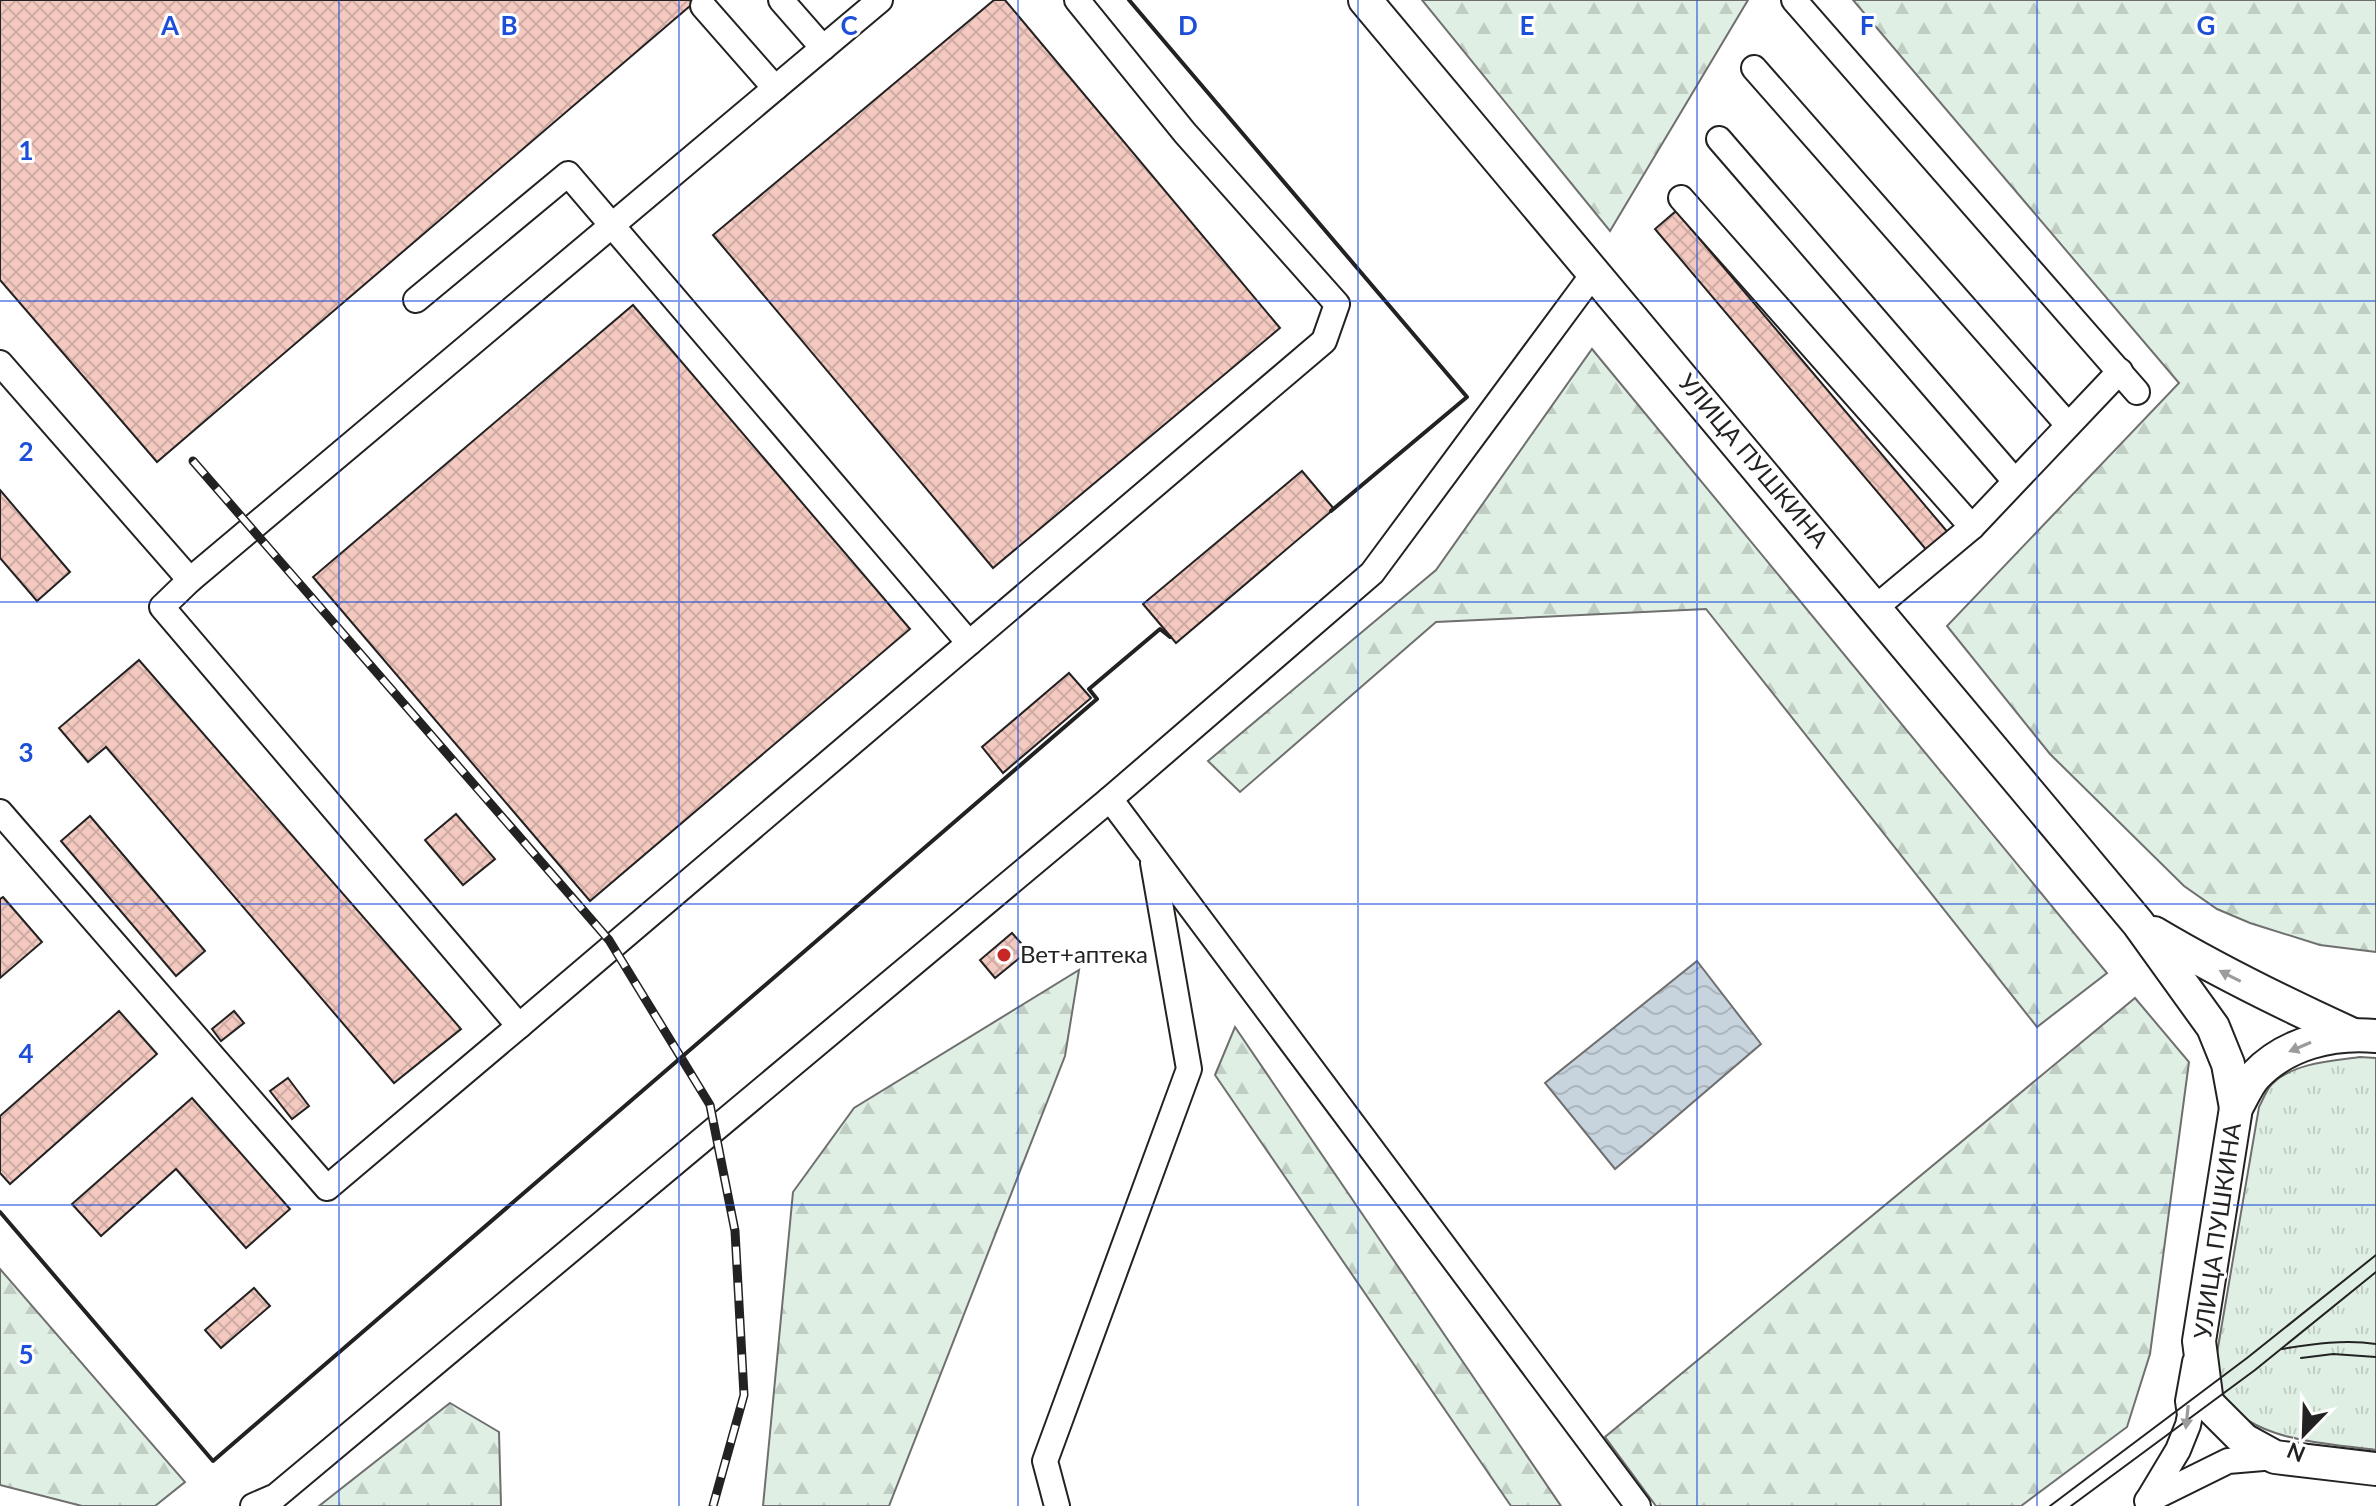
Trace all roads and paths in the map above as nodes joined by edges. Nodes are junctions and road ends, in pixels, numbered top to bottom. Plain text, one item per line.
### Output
1 (781, 0) edge
2 (880, 0) edge
3 (1077, 0) edge
4 (1365, 0) edge
5 (1794, 0) edge
6 (703, 6) dead end
7 (823, 48) junction
8 (1754, 68) dead end
9 (775, 88) junction
10 (1719, 139) dead end
11 (1681, 198) dead end
12 (613, 225) junction
13 (1594, 273) junction
14 (416, 300) dead end
15 (0, 363) edge
16 (2120, 371) junction
17 (2137, 392) dead end
18 (2068, 425) junction
19 (2014, 480) junction
20 (1972, 527) junction
21 (190, 580) junction
22 (1875, 608) junction
23 (969, 643) junction
24 (1110, 799) junction
25 (0, 812) edge
26 (1152, 859) junction
27 (2138, 923) junction
28 (519, 1026) junction
29 (2363, 1035) edge
30 (2236, 1108) junction
31 (2199, 1341) junction
32 (2275, 1457) junction
33 (2376, 1469) edge
34 (2144, 1503) edge
35 (253, 1506) edge
36 (1057, 1506) edge
37 (1638, 1506) edge

1 - 7 street
2 - 7 street
3 - 23 street
4 - 13 main road, УЛИЦА ПУШКИНА
5 - 16 street
6 - 9 street
7 - 9 street
8 - 18 street
9 - 12 street
10 - 19 street
11 - 20 street
12 - 14 street
12 - 21 street
12 - 23 street
13 - 22 main road, УЛИЦА ПУШКИНА
13 - 24 street
15 - 21 street
16 - 17 street
16 - 18 street
18 - 19 street
19 - 20 street
20 - 22 street
21 - 28 street
22 - 27 main road, УЛИЦА ПУШКИНА
23 - 28 street
24 - 26 street
24 - 35 street
25 - 28 street
26 - 36 street
26 - 37 street
29 -> 27 main road, УЛИЦА ПУШКИНА
27 - 30 main road, УЛИЦА ПУШКИНА
29 -> 30 main road, УЛИЦА ПУШКИНА
30 - 31 main road, УЛИЦА ПУШКИНА
31 - 32 main road, УЛИЦА ПУШКИНА
31 -> 34 street
32 - 33 main road, УЛИЦА ПУШКИНА
32 - 34 street

